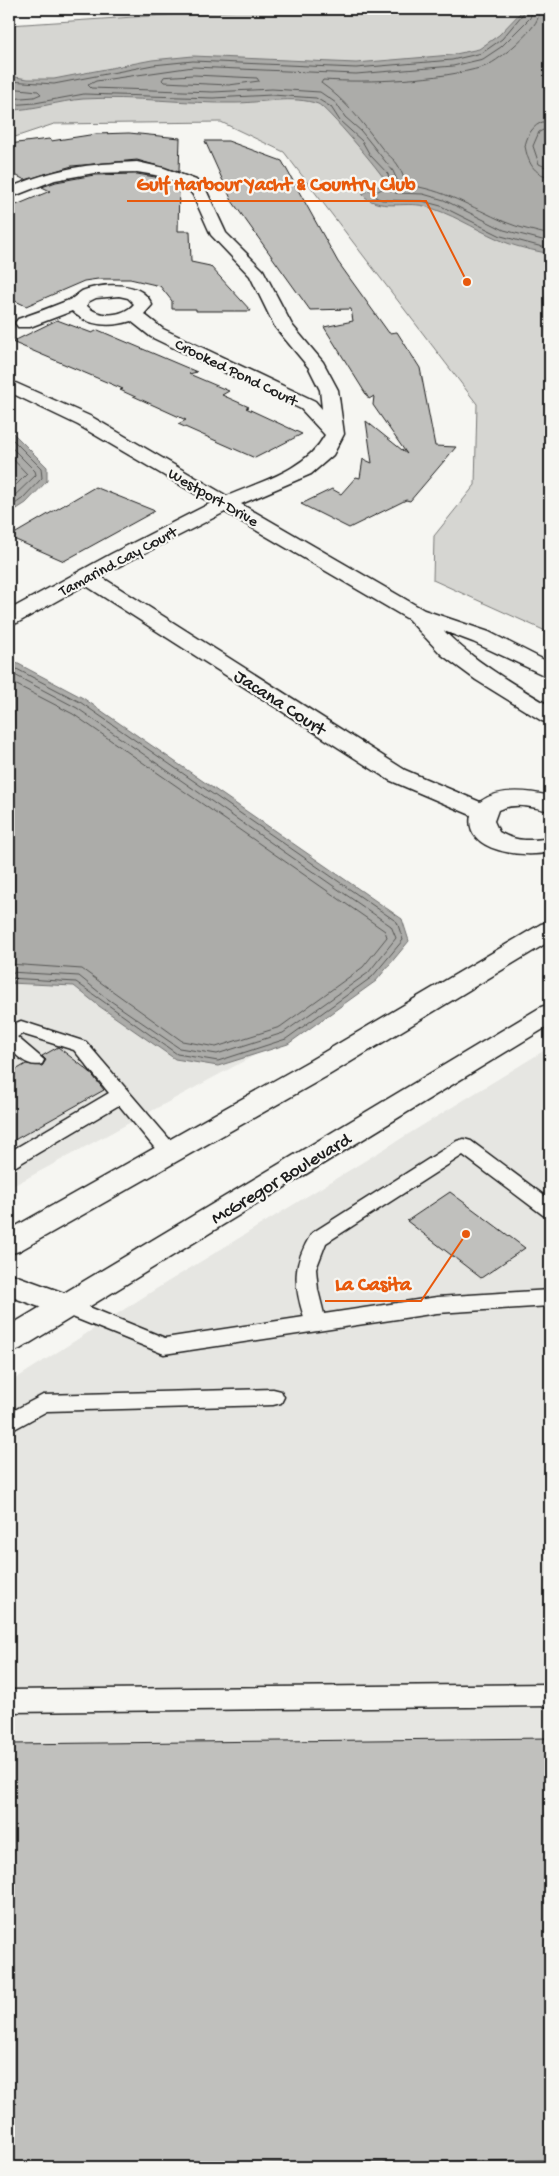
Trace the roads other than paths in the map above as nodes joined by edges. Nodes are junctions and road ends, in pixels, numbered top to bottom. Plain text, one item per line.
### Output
1 (9, 193) edge
2 (78, 303) junction
3 (134, 314) junction
4 (24, 324) dead end
5 (9, 385) edge
6 (335, 434) junction
7 (226, 503) junction
8 (85, 576) junction
9 (416, 615) junction
10 (9, 618) edge
11 (550, 671) edge
12 (550, 716) edge
13 (550, 804) edge
14 (484, 812) junction
15 (550, 845) edge
16 (550, 930) edge
17 (550, 1013) edge
18 (9, 1033) edge
19 (9, 1040) edge
20 (35, 1060) dead end
21 (121, 1095) junction
22 (170, 1152) junction
23 (9, 1161) edge
24 (550, 1210) edge
25 (9, 1243) edge
26 (9, 1284) edge
27 (550, 1298) edge
28 (67, 1306) junction
29 (317, 1323) junction
30 (9, 1341) edge
31 (273, 1397) dead end
32 (9, 1422) edge
33 (550, 1695) edge
34 (9, 1701) edge

1 - 6 street
2 - 3 street
2 - 3 street
2 - 4 street
3 - 6 street, Crooked Pond Court
5 - 7 street, Westport Drive
6 - 7 street, Tamarind Cay Court
7 - 8 street, Tamarind Cay Court
7 - 9 street, Westport Drive
8 - 10 street, Tamarind Cay Court
8 - 14 street, Jacana Court
9 - 11 street, Westport Drive
9 - 12 street, Westport Drive
13 - 14 street
14 - 15 street
16 - 22 street
17 - 28 street, McGregor Boulevard
18 - 21 lane
19 - 20 lane
21 - 22 lane
21 - 23 lane
22 - 25 street
24 - 29 lane
26 - 28 street
27 - 29 lane
28 - 29 lane
28 - 30 street, McGregor Boulevard
31 - 32 lane
33 - 34 lane

